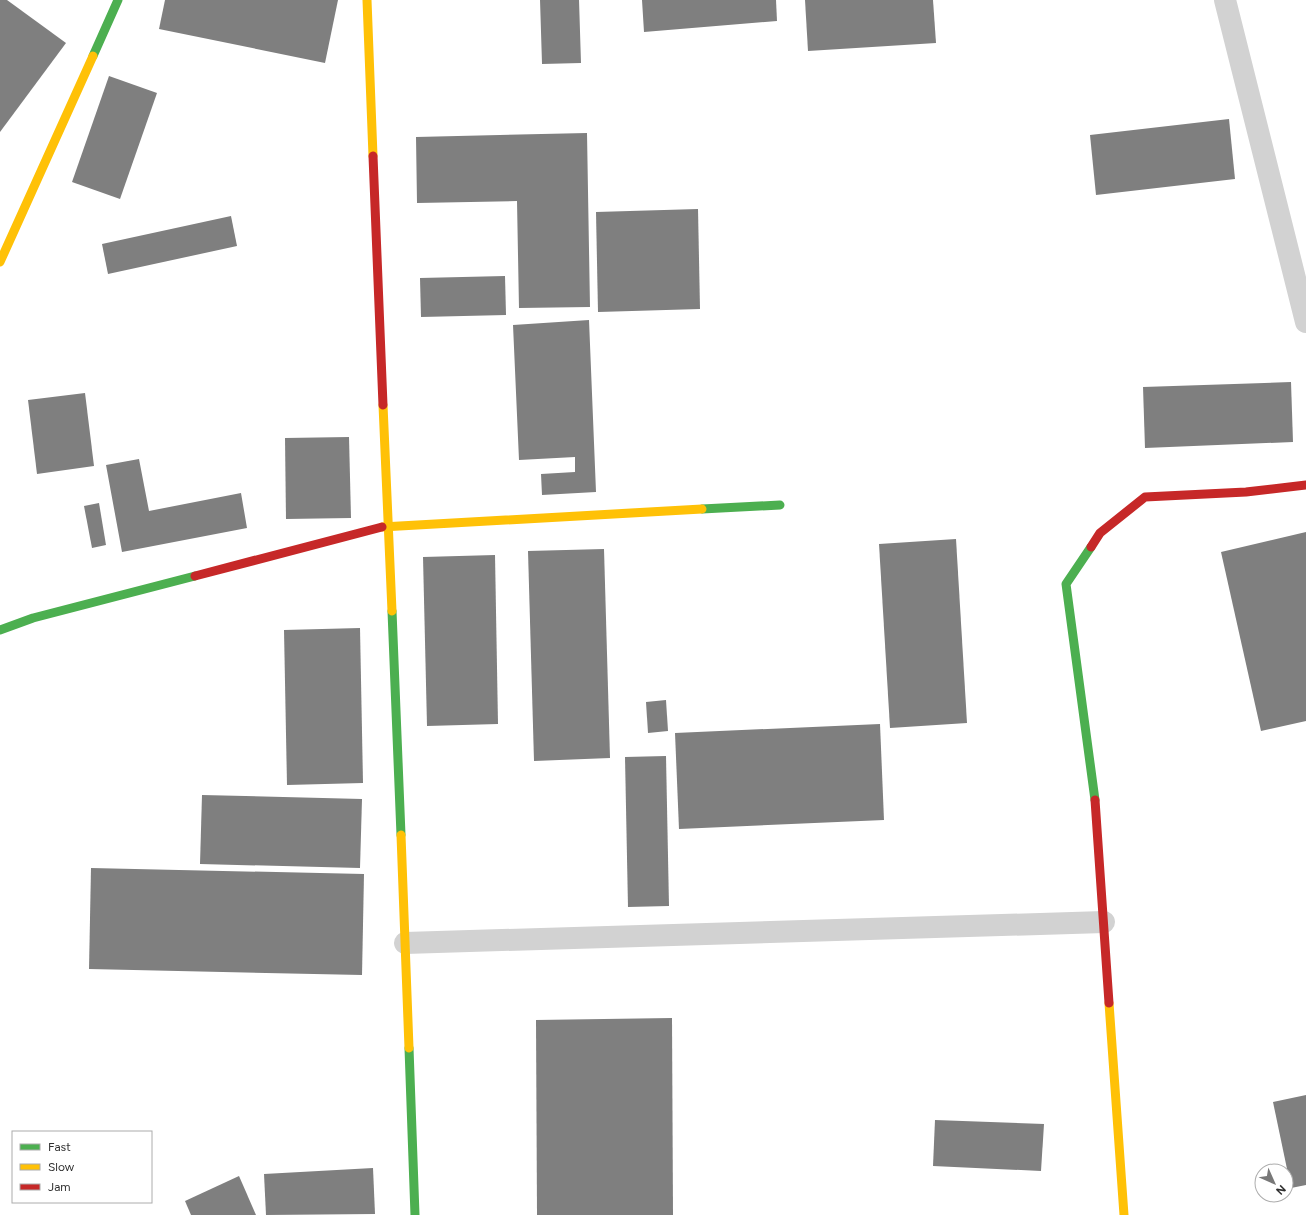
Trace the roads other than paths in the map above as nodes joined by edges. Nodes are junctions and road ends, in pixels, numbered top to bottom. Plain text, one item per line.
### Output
1 (118, 0) edge
2 (367, 0) edge
3 (1225, 0) edge
4 (0, 262) edge
5 (1302, 292) edge
6 (1306, 322) edge
7 (1306, 484) edge
8 (780, 505) dead end
9 (388, 526) junction
10 (0, 630) edge
11 (1104, 922) junction
12 (406, 943) junction
13 (415, 1215) edge
14 (1124, 1215) edge

1 - 4 street
2 - 9 street
3 - 5 street
5 - 6 street
7 - 11 street
8 - 9 street
9 - 10 street
9 - 12 street
11 - 12 street
11 - 14 street
12 - 13 street

